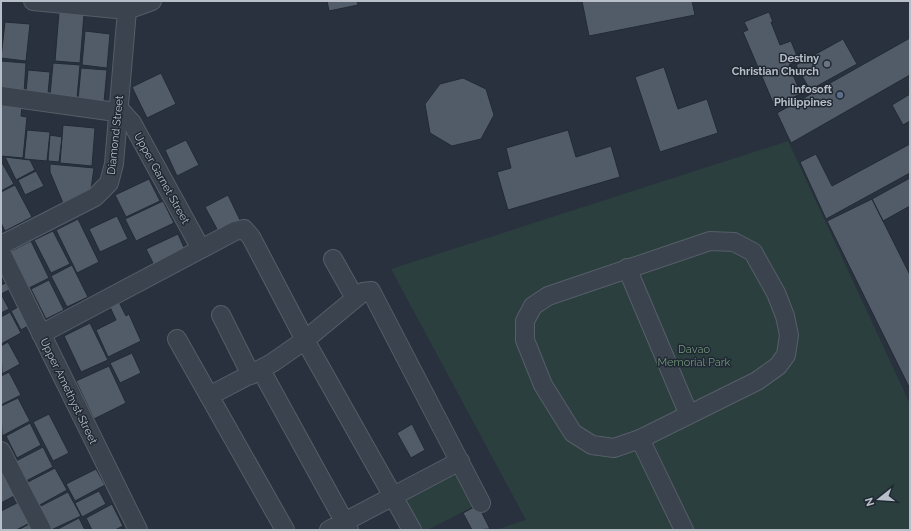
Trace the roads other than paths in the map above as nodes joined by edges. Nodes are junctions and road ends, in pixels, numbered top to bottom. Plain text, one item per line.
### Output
1 (35, 1) edge
2 (152, 1) edge
3 (127, 10) junction
4 (1, 96) edge
5 (118, 111) junction
6 (2, 245) edge
7 (201, 249) junction
8 (333, 259) dead end
9 (627, 268) junction
10 (355, 298) junction
11 (221, 315) dead end
12 (41, 334) junction
13 (177, 339) dead end
14 (305, 340) junction
15 (256, 372) junction
16 (209, 396) junction
17 (688, 415) junction
18 (640, 439) junction
19 (1, 451) edge
20 (460, 461) junction
21 (393, 496) junction
22 (481, 503) dead end
23 (341, 527) edge
24 (42, 530) edge
25 (138, 530) edge
26 (285, 530) edge
27 (412, 530) edge
28 (684, 530) edge

1 - 3 street
2 - 3 street
3 - 5 street, Diamond Street
4 - 5 street
5 - 6 street, Diamond Street
5 - 7 street, Upper Garnet Street
6 - 12 street, Upper Amethyst Street
7 - 12 street
7 - 14 street
8 - 10 street
9 - 17 street
9 - 17 street
9 - 18 street
10 - 14 street
10 - 20 street
11 - 15 street
12 - 25 street, Upper Amethyst Street
13 - 16 street
14 - 15 street
14 - 21 street
15 - 16 street
15 - 23 street
16 - 26 street
17 - 18 street
18 - 28 street
19 - 24 street
20 - 21 street
20 - 22 street
21 - 23 street
21 - 27 street

